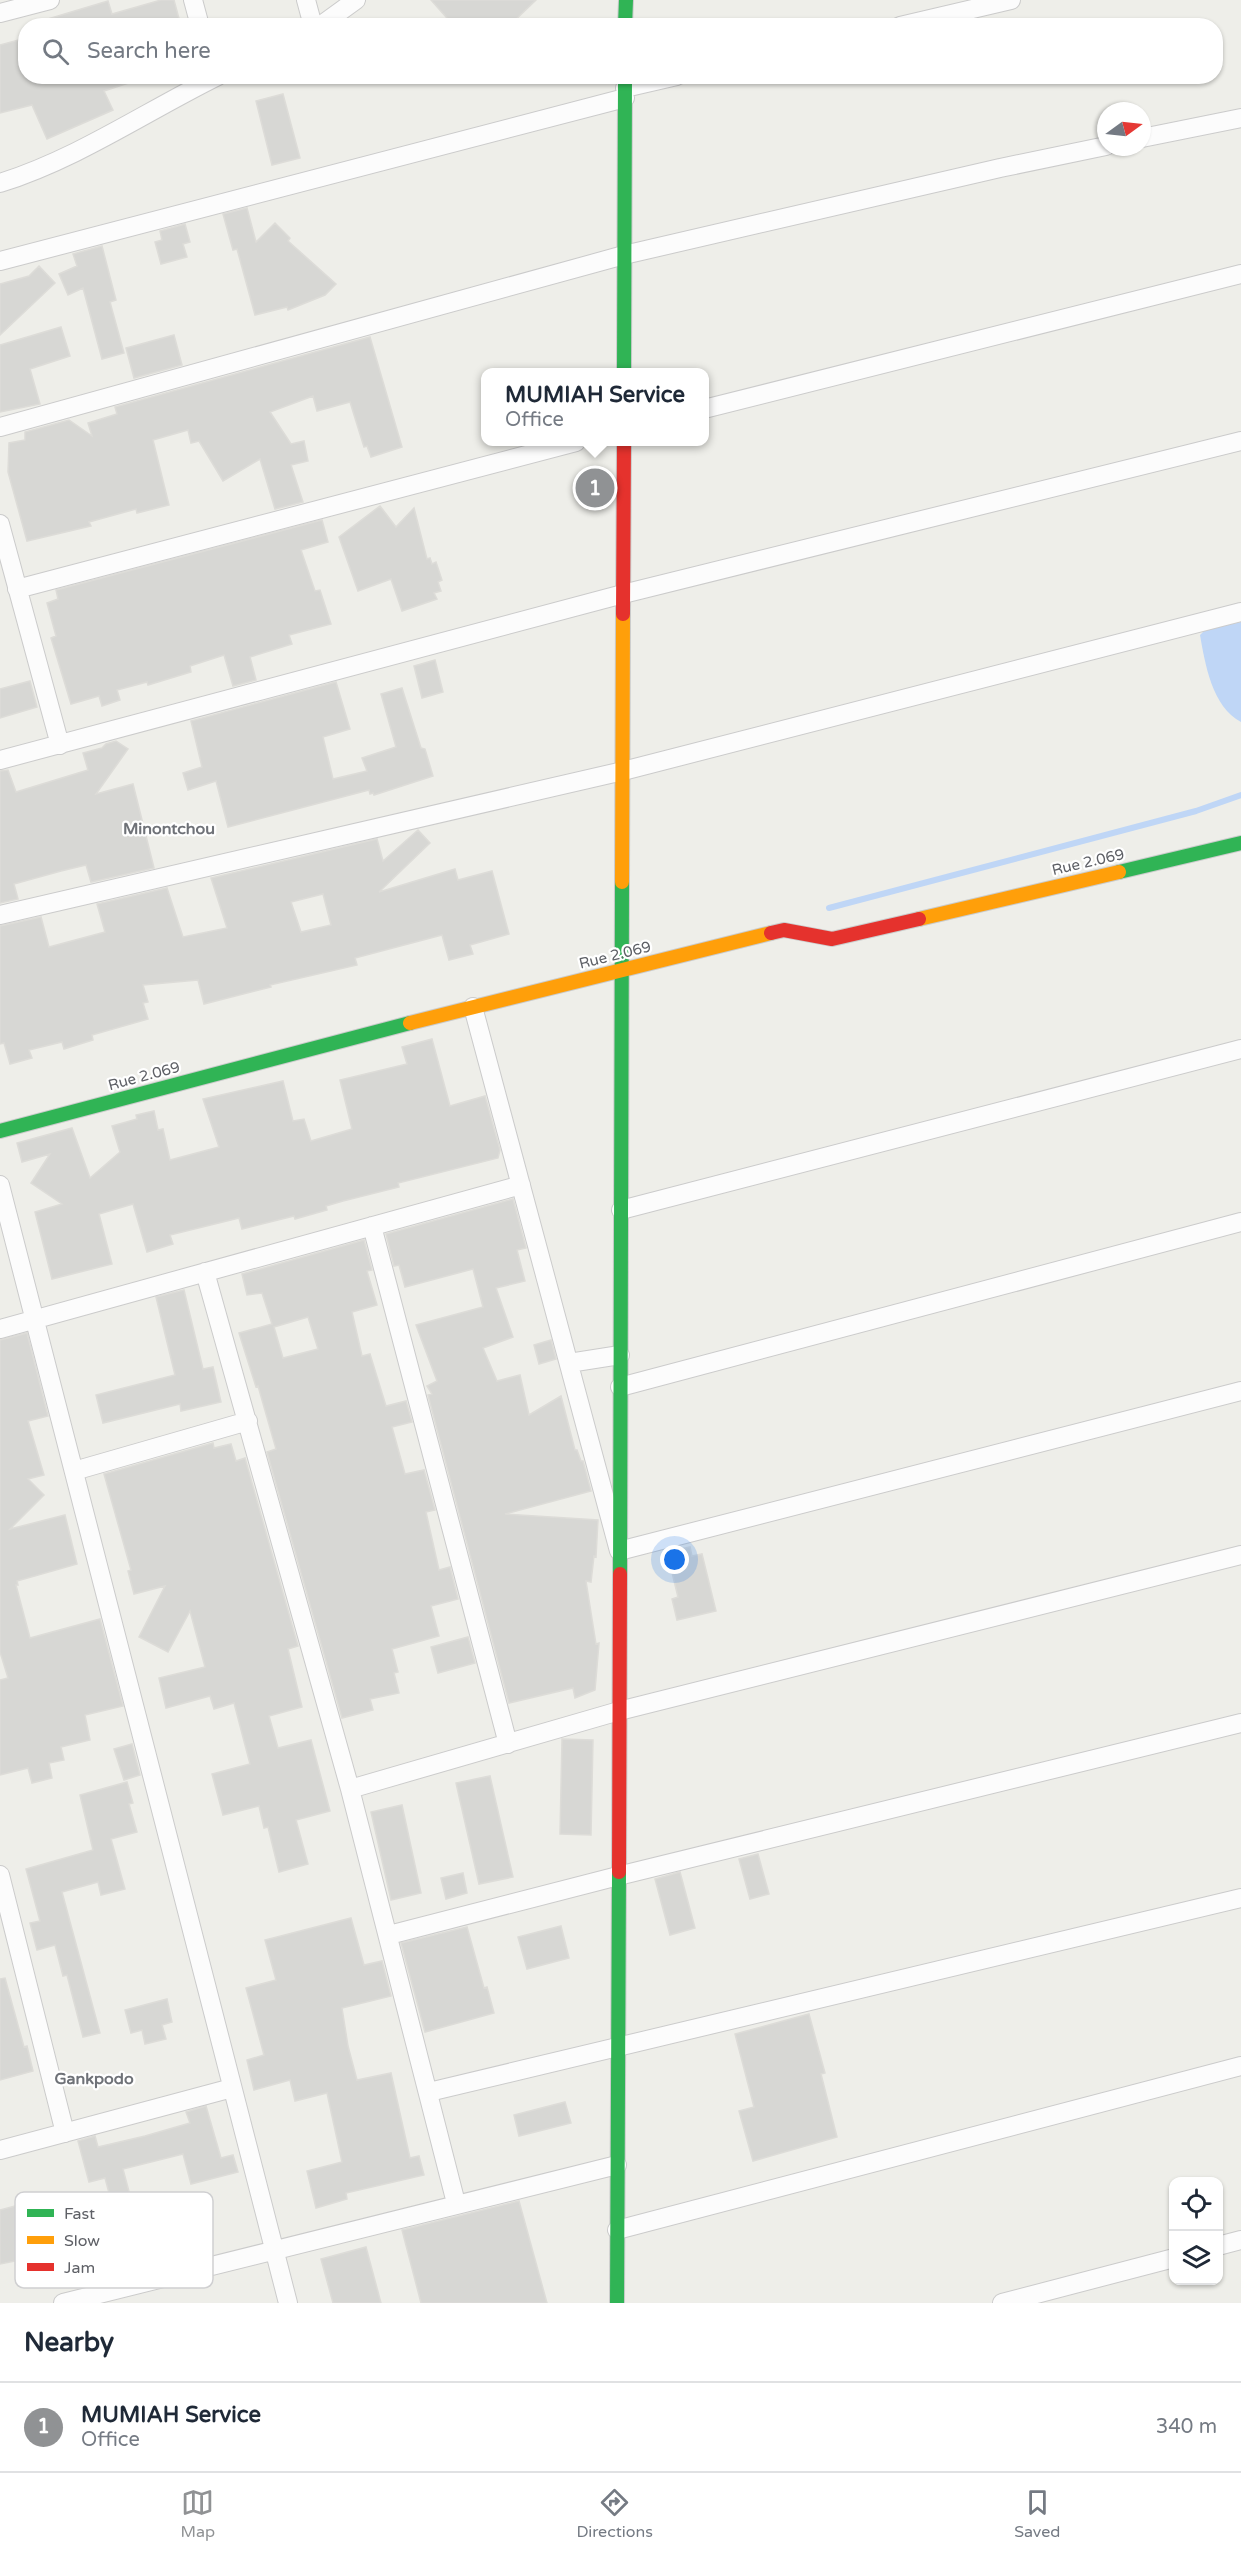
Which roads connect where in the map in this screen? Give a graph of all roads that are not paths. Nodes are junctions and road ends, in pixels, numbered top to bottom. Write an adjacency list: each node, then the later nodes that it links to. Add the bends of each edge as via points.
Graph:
1 (50, 0): 7 (street)
2 (193, 0): 9 (street)
3 (306, 0): 10 (street)
4 (356, 0): 11 (street)
5 (626, 0): 12 (street)
6 (1011, 0): 13 (street)
7 (21, 4): 8 (street)
8 (0, 13)
9 (198, 18)
10 (312, 18)
11 (331, 18)
12 (626, 18)
13 (934, 18)
14 (202, 84): 20 (street, via 48,165)
15 (642, 84): 16 (street)
16 (625, 88): 21 (street); 22 (street)
17 (1241, 118): 18 (street)
18 (1151, 136)
19 (1097, 148): 21 (street)
20 (0, 183)
21 (624, 255): 24 (street); 26 (street)
22 (0, 261)
23 (1241, 274): 25 (street)
24 (624, 368)
25 (709, 408)
26 (0, 427)
27 (1241, 441): 32 (street)
28 (557, 446): 31 (street)
29 (624, 446): 32 (street)
30 (0, 524): 31 (street)
31 (17, 589): 34 (street)
32 (623, 594): 34 (street); 36 (street)
33 (1241, 612): 36 (street)
34 (60, 745): 35 (street)
35 (0, 760)
36 (623, 771): 38 (street); 39 (street)
37 (1241, 843): 39 (street, Rue 2.069, via 832,939 784,930)
38 (0, 915)
39 (622, 970): 40 (street, Rue 2.069); 45 (street)
40 (473, 1008): 42 (street, Rue 2.069); 44 (street)
41 (1241, 1049): 45 (street)
42 (0, 1131)
43 (0, 1185): 49 (street)
44 (521, 1185): 47 (street); 52 (street)
45 (621, 1210): 51 (street)
46 (1241, 1222): 53 (street)
47 (372, 1226): 48 (street); 61 (street)
48 (205, 1272): 49 (street); 55 (street)
49 (35, 1320): 50 (street); 56 (street)
50 (0, 1329)
51 (620, 1355): 52 (street); 53 (street)
52 (569, 1364): 57 (street)
53 (620, 1387): 57 (street)
54 (1241, 1391): 57 (street)
55 (248, 1421): 56 (street); 62 (street)
56 (74, 1471): 69 (street)
57 (620, 1551): 59 (street)
58 (1241, 1555): 59 (street)
59 (619, 1712): 61 (street); 64 (street)
60 (1241, 1722): 64 (street)
61 (508, 1744): 62 (street)
62 (350, 1789): 66 (street)
63 (0, 1875): 71 (street)
64 (618, 1876): 66 (street); 67 (street)
65 (1241, 1898): 67 (street)
66 (389, 1935): 70 (street)
67 (618, 2047): 70 (street); 73 (street)
68 (1241, 2066): 75 (street)
69 (232, 2088): 71 (street); 78 (street)
70 (429, 2092): 74 (street)
71 (65, 2133): 72 (street)
72 (0, 2150)
73 (617, 2165): 74 (street); 75 (street)
74 (456, 2204): 78 (street)
75 (617, 2230): 84 (street)
76 (1241, 2240): 77 (street)
77 (1223, 2245)
78 (274, 2249): 80 (street); 83 (street)
79 (1169, 2259): 85 (street)
80 (213, 2265)
81 (122, 2288): 82 (street)
82 (63, 2303)
83 (288, 2303)
84 (617, 2303)
85 (1002, 2303)

